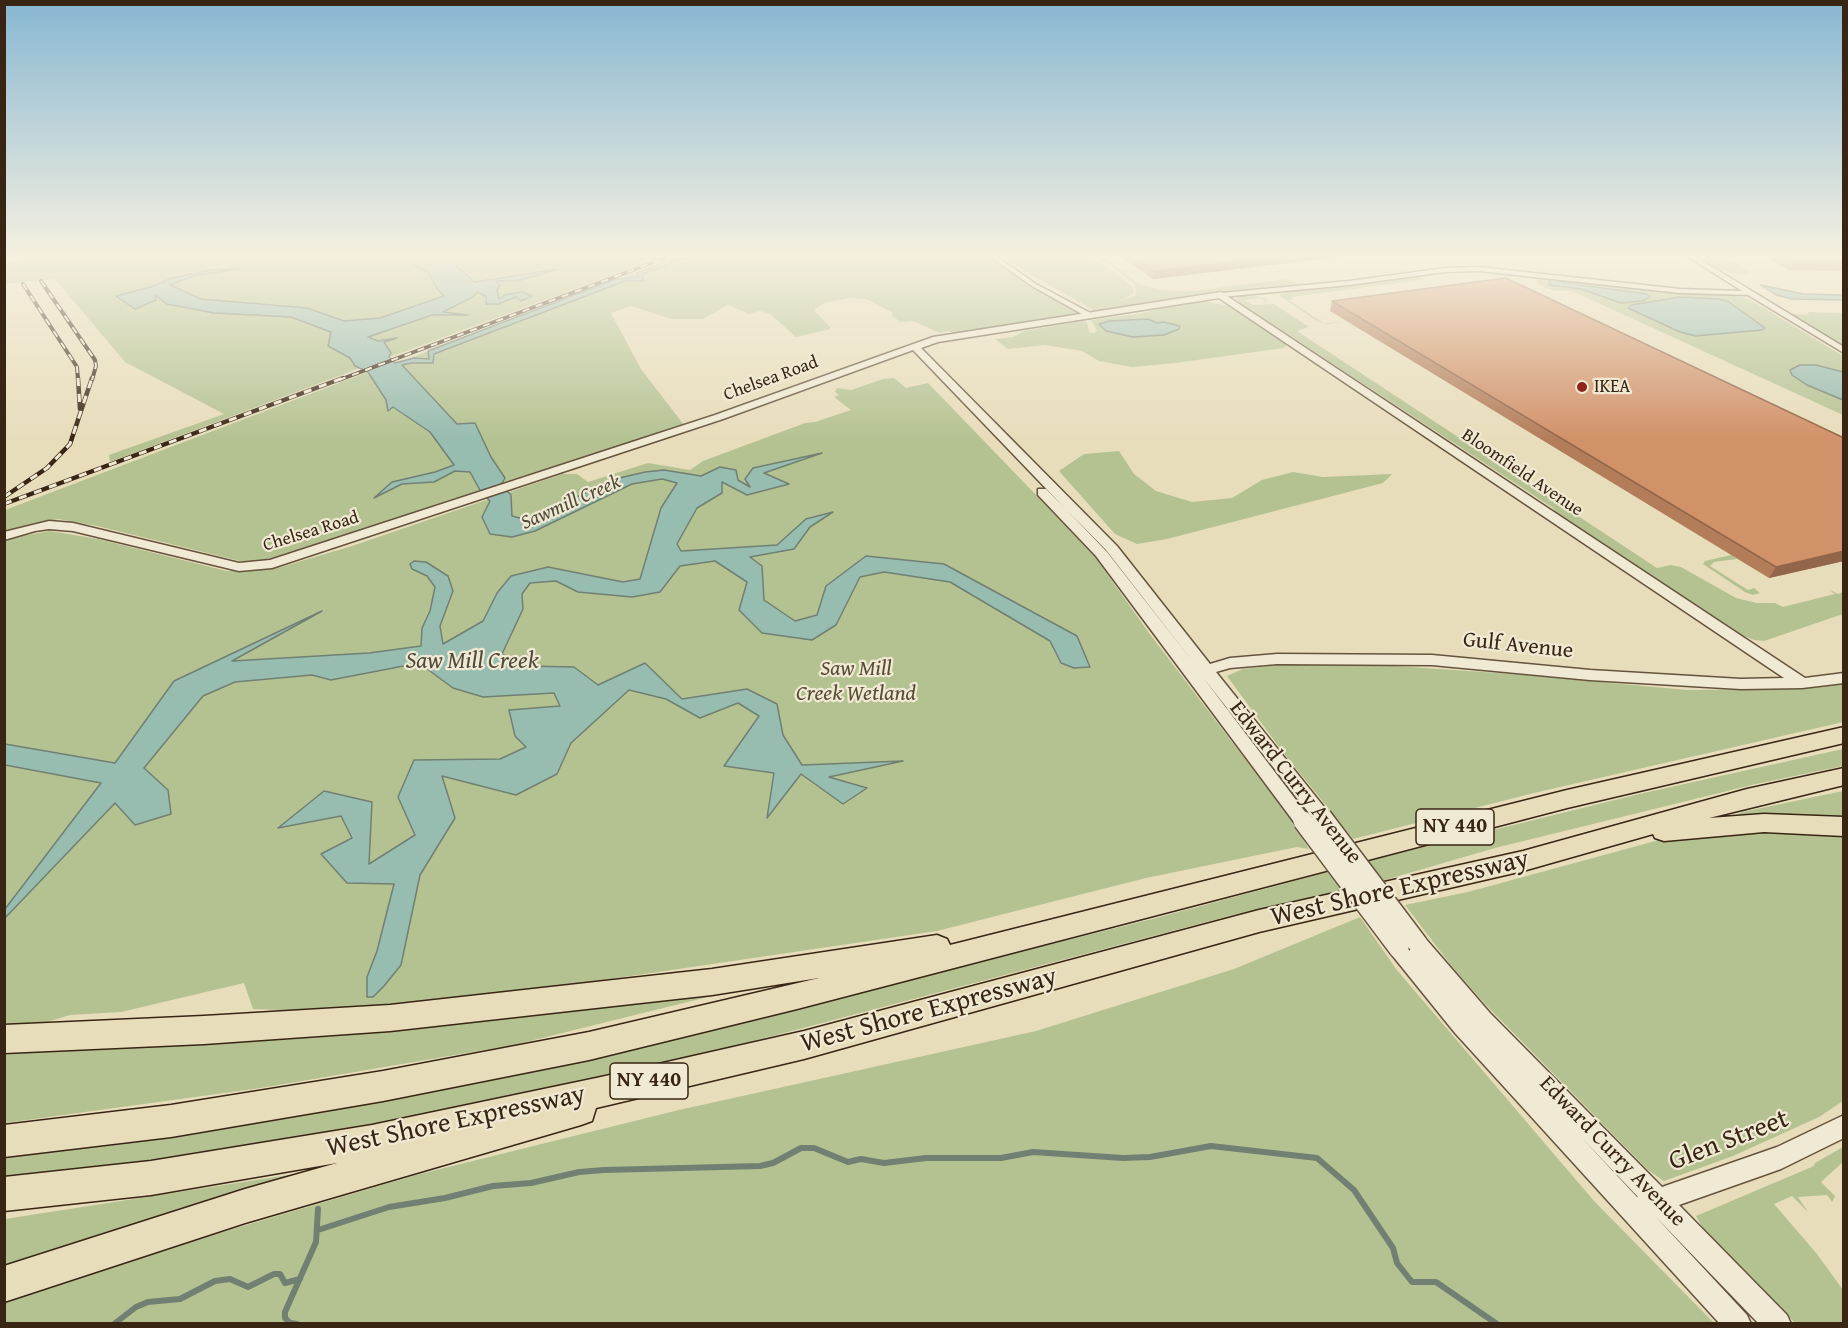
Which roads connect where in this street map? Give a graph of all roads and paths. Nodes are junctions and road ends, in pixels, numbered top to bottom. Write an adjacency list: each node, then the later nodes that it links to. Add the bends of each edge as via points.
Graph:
1 (1092, 316): 4 (street, Chelsea Road, via 955,336)
2 (1252, 316): 11 (street, Bloomfield Avenue)
3 (1786, 316): 5 (street)
4 (910, 347): 6 (street, Edward Curry Avenue); 7 (street, Chelsea Road, via 719,417 297,558 239,567 74,528 40,526)
5 (1844, 351)
6 (965, 405): 8 (street, Edward Curry Avenue, via 1112,549); 9 (street, Edward Curry Avenue, via 1101,554)
7 (4, 536)
8 (1207, 669): 9 (street, Gulf Avenue); 11 (street, Gulf Avenue, via 1277,659 1432,660 1590,675 1741,684); 14 (street, Edward Curry Avenue)
9 (1190, 674): 14 (street, Edward Curry Avenue)
10 (1844, 678): 11 (street, Gulf Avenue)
11 (1802, 683)
12 (1844, 735): 17 (highway, West Shore Expressway / NY 440, via 1568,799)
13 (1844, 776): 16 (highway, West Shore Expressway / NY 440, via 1747,798)
14 (1313, 819): 18 (street, Edward Curry Avenue, bridge)
15 (1844, 827): 16 (highway, via 1764,823 1647,833)
16 (1523, 861): 20 (highway, West Shore Expressway / NY 440, via 1259,921)
17 (1067, 925): 19 (highway, via 712,982 390,1018); 22 (highway, West Shore Expressway / NY 440, via 589,1046 171,1121)
18 (1408, 947): 24 (street, Edward Curry Avenue); 25 (street, Edward Curry Avenue, via 1463,1026)
19 (4, 1039)
20 (804, 1045): 23 (highway, West Shore Expressway / NY 440, via 372,1141 151,1178); 26 (highway, via 244,1206)
21 (1844, 1126): 24 (street, Glen Street, via 1781,1157)
22 (4, 1141)
23 (4, 1194)
24 (1659, 1200): 25 (street, Glen Street); 28 (street, Edward Curry Avenue)
25 (1635, 1211): 27 (street, Edward Curry Avenue)
26 (4, 1284)
27 (1738, 1323)
28 (1778, 1323)

